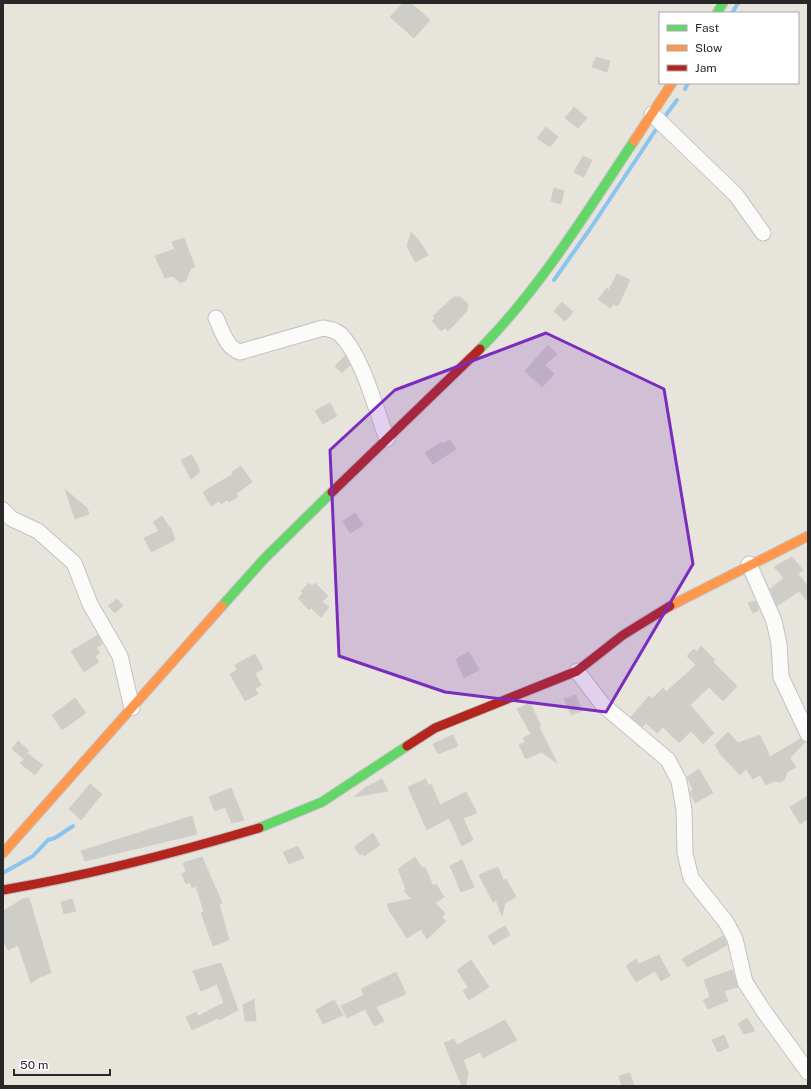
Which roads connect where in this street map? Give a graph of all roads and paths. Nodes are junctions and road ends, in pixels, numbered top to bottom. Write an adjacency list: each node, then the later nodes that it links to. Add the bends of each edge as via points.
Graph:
1 (723, 3): 2 (street)
2 (718, 12)
3 (671, 84): 4 (street)
4 (652, 114): 5 (street, via 736,195); 7 (street, via 546,273 508,321)
5 (763, 233)
6 (216, 318): 7 (street, via 228,345 240,352 323,328 332,329 340,334 348,343 361,368)
7 (387, 439): 12 (street, via 264,559)
8 (3, 510): 12 (street, via 12,519 38,531 74,563 90,604 120,656)
9 (808, 536): 10 (street)
10 (749, 564): 11 (street, via 629,631); 13 (street, via 774,621 779,644 781,677)
11 (577, 671): 15 (street, via 435,728 322,802 269,825 184,850 50,882); 16 (street, via 603,706 668,760 678,782 684,810 685,853 691,878 726,922 735,939 745,982)
12 (132, 708): 14 (street)
13 (808, 734)
14 (3, 853)
15 (3, 890)
16 (808, 1072)

